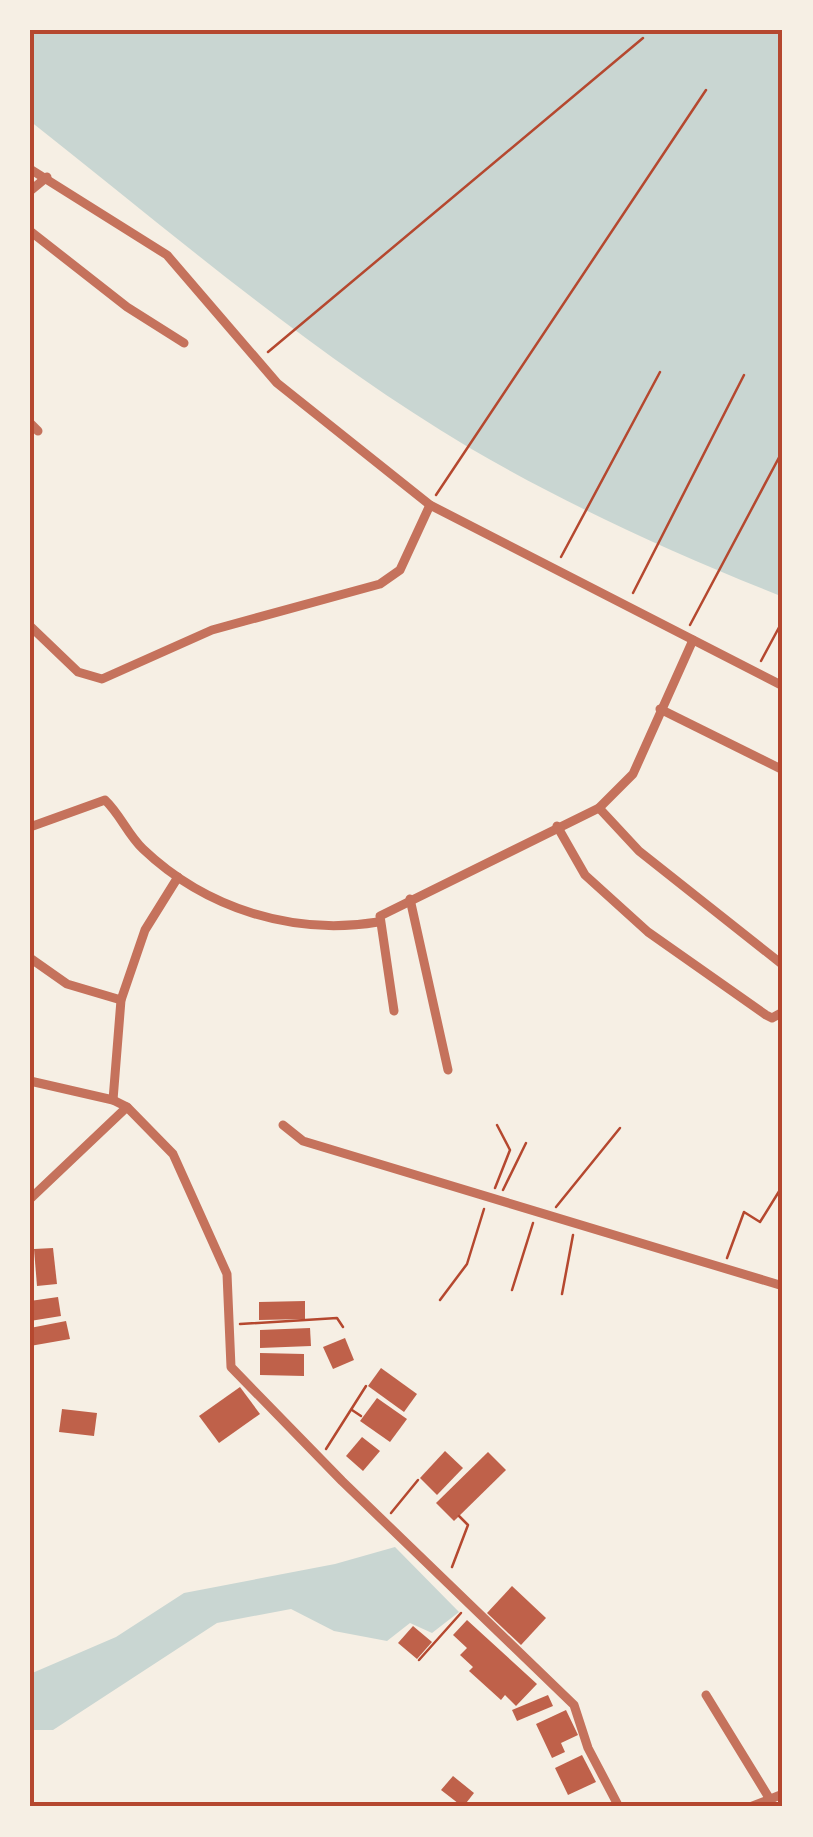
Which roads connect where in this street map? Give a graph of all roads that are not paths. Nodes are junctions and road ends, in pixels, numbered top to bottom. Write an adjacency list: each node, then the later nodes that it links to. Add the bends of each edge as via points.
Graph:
1 (31, 168): 2 (street)
2 (47, 177): 3 (street); 8 (street, via 166,255 255,362)
3 (30, 192)
4 (30, 231): 5 (street)
5 (184, 343)
6 (30, 422): 7 (street)
7 (38, 431)
8 (430, 505): 9 (street, via 400,570 380,584 212,630 102,679 78,672); 10 (street)
9 (30, 626)
10 (689, 638): 11 (street); 12 (street)
11 (783, 686)
12 (660, 709): 13 (street); 14 (street, via 633,774)
13 (783, 770)
14 (599, 808): 15 (street); 21 (street, via 639,851)
15 (556, 826): 18 (street); 24 (street, via 585,874 648,932 766,1016)
16 (30, 828): 17 (street, via 105,800 141,847)
17 (178, 877): 19 (street, via 290,925); 22 (street, via 146,930)
18 (410, 898): 19 (street); 25 (street)
19 (378, 922): 23 (street)
20 (30, 958): 22 (street, via 67,984)
21 (783, 966)
22 (121, 1000): 27 (street)
23 (394, 1011)
24 (783, 1012)
25 (448, 1070)
26 (30, 1081): 27 (street)
27 (113, 1100): 28 (street)
28 (127, 1107): 30 (street); 35 (street, via 173,1154 227,1274 231,1367 574,1705)
29 (283, 1125): 31 (street, via 304,1141)
30 (30, 1199)
31 (783, 1286)
32 (706, 1695): 34 (street)
33 (783, 1794): 34 (street)
34 (771, 1800): 36 (street)
35 (619, 1807)
36 (750, 1807)

